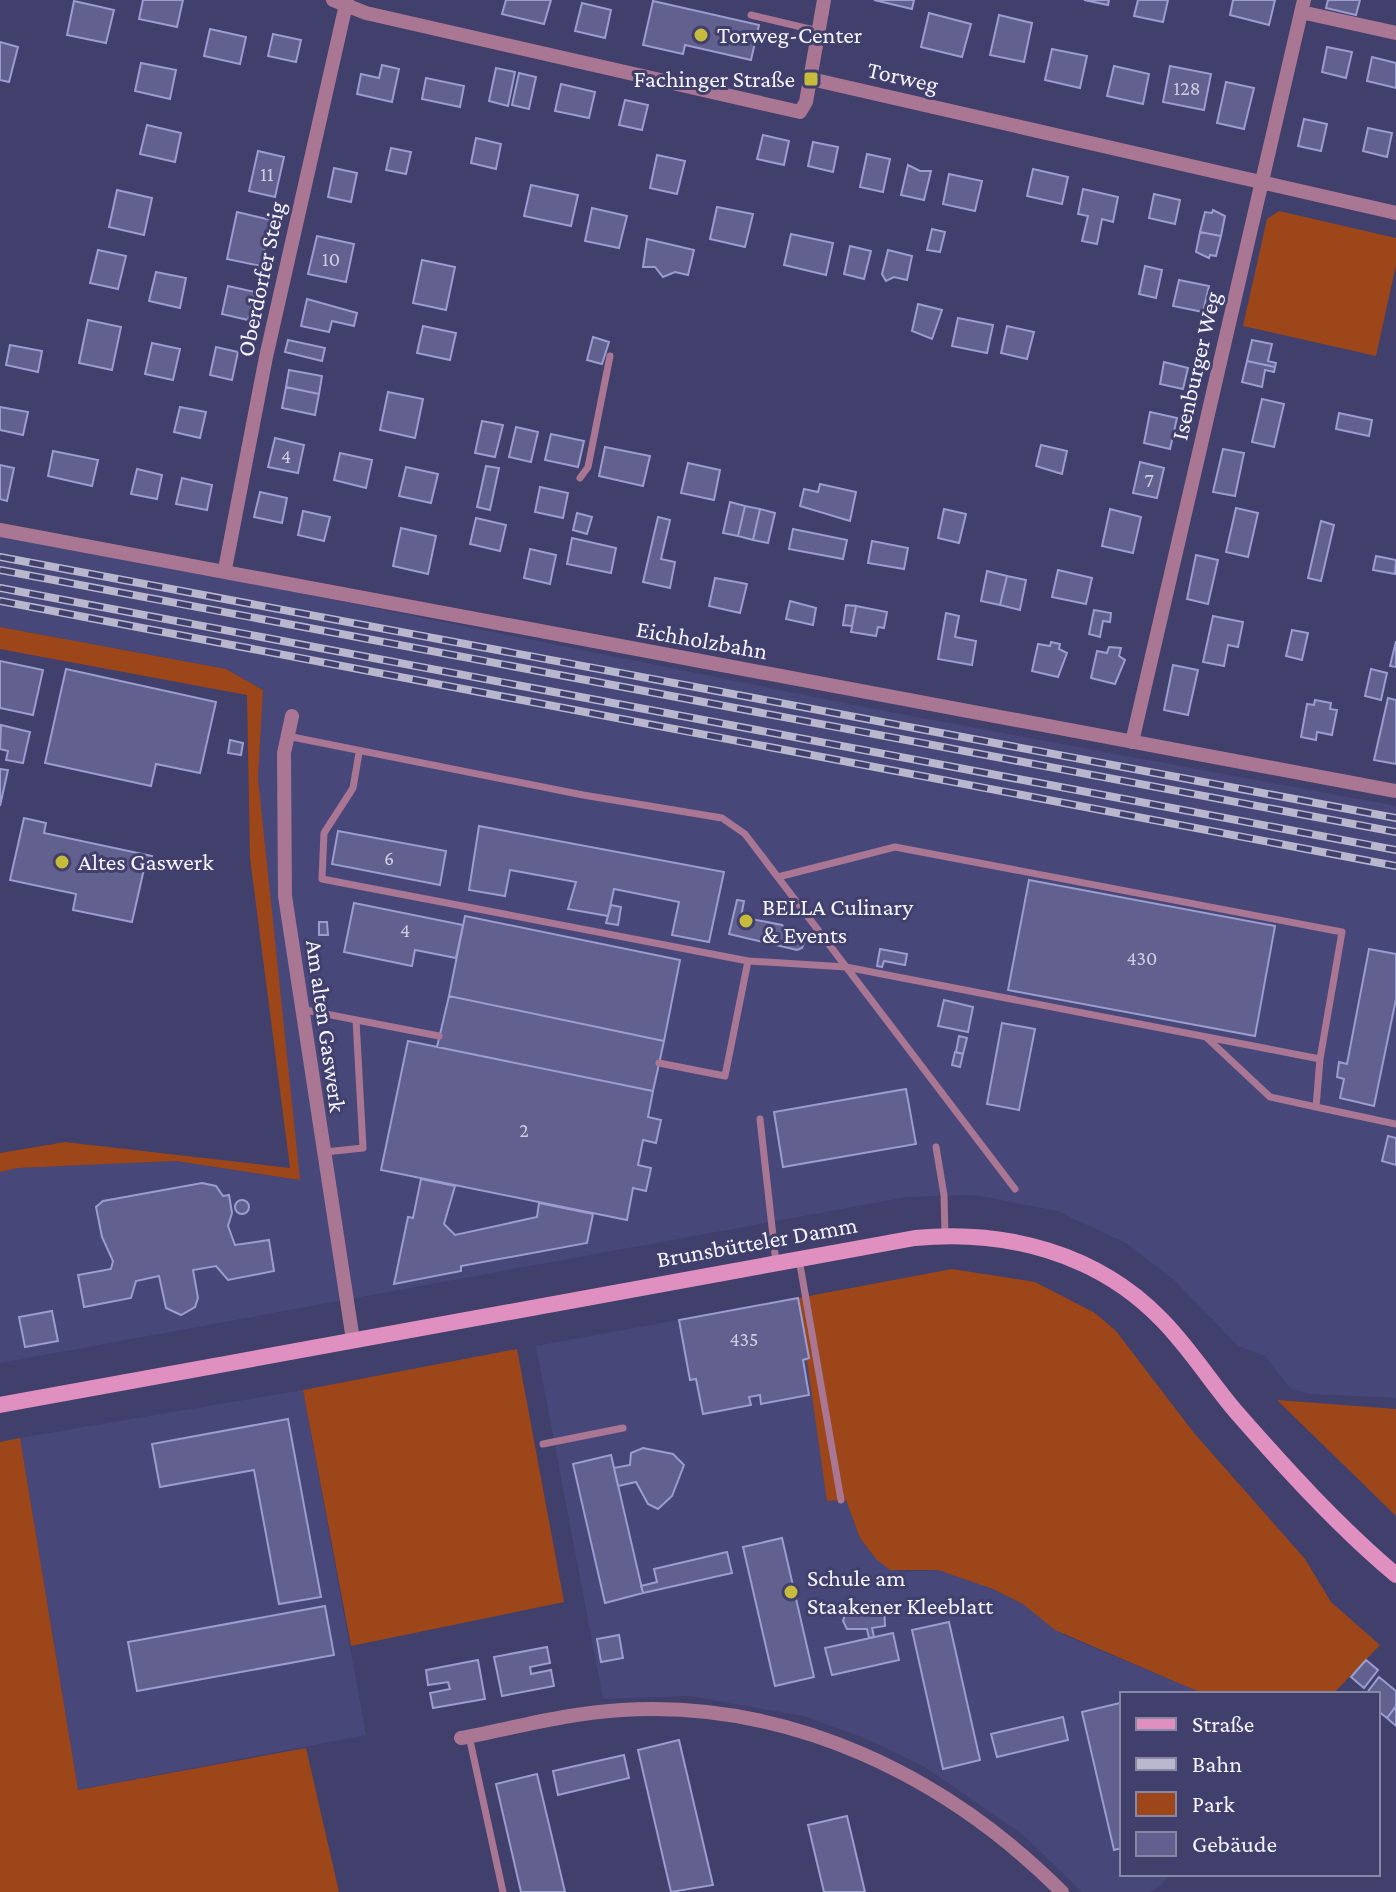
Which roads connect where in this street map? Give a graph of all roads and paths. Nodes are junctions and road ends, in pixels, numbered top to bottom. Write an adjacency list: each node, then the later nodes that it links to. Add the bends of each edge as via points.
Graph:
1 (824, 0): 5 (street)
2 (342, 2): 7 (street, via 366,13 800,112); 13 (street, Oberdorfer Steig)
3 (1302, 6): 6 (street); 8 (street, Isenburger Weg)
4 (751, 15): 5 (lane)
5 (818, 31): 7 (street)
6 (1396, 33)
7 (811, 79): 8 (street, Torweg)
8 (1261, 183): 9 (street, Torweg); 16 (street, Isenburger Weg)
9 (1396, 213)
10 (610, 356): 11 (lane, via 588,467)
11 (580, 478)
12 (0, 530): 13 (street, Eichholzbahn)
13 (225, 569): 16 (street, Eichholzbahn)
14 (292, 716): 15 (street, Am alten Gaswerk)
15 (287, 736): 17 (lane); 22 (street, Am alten Gaswerk, via 285,896)
16 (1132, 742): 18 (street, Eichholzbahn)
17 (359, 753): 19 (lane, via 722,818 745,834); 20 (lane, via 353,788 324,833 322,879)
18 (1396, 791)
19 (778, 877): 21 (lane); 26 (lane, via 895,847 1342,932)
20 (748, 961): 21 (lane); 27 (lane, via 725,1076)
21 (846, 967): 25 (lane); 33 (lane)
22 (300, 1009): 23 (lane); 32 (street, Am alten Gaswerk)
23 (356, 1020): 24 (lane); 32 (lane, via 363,1148)
24 (439, 1036)
25 (1205, 1037): 26 (lane); 28 (lane, via 1270,1097)
26 (1320, 1059): 28 (lane)
27 (659, 1063)
28 (1316, 1107): 30 (lane)
29 (760, 1119): 36 (lane)
30 (1396, 1124)
31 (936, 1147): 34 (lane)
32 (323, 1153): 37 (street, Am alten Gaswerk)
33 (1015, 1189)
34 (945, 1235): 35 (main road, Brunsbütteler Damm); 42 (main road, Brunsbütteler Damm, via 1032,1245 1100,1272 1133,1293 1341,1525)
35 (799, 1259): 36 (main road, Brunsbütteler Damm); 41 (lane)
36 (776, 1263): 37 (main road, Brunsbütteler Damm)
37 (353, 1340): 38 (main road, Brunsbütteler Damm)
38 (0, 1405)
39 (623, 1428): 40 (lane)
40 (543, 1444)
41 (841, 1500)
42 (1396, 1575)
43 (465, 1737): 44 (lane); 45 (street, via 622,1710 680,1709 789,1726 864,1753 937,1792 1016,1849)
44 (503, 1892)
45 (1062, 1892)

